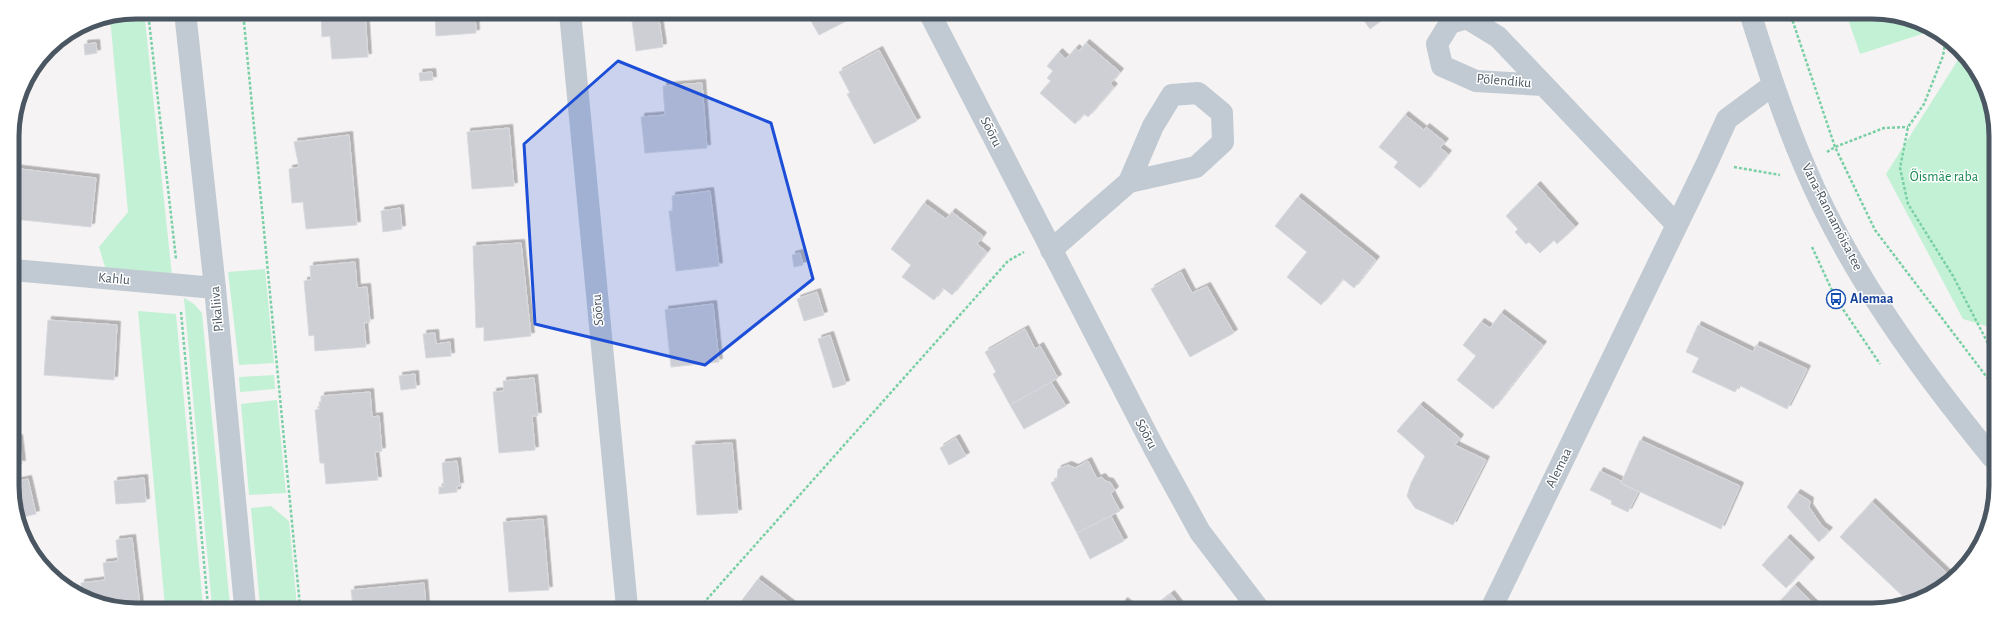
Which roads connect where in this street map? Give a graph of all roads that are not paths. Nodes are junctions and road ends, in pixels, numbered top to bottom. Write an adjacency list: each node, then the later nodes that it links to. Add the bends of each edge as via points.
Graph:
1 (186, 19): 11 (street, Pikaliiva)
2 (571, 19): 14 (street, Sõõru)
3 (933, 19): 9 (street, Sõõru)
4 (1752, 19): 6 (street, Vana-Rannamõisa tee)
5 (1543, 85): 8 (street, Põlendiku)
6 (1773, 85): 8 (street, Alemaa, via 1727,119); 12 (street, Vana-Rannamõisa tee, via 1804,166 1838,235 1867,285 1909,350)
7 (1129, 182): 7 (street, via 1153,126 1172,95 1198,93 1222,113 1223,142 1196,167); 9 (street)
8 (1676, 224): 16 (street, Alemaa)
9 (1051, 250): 15 (street, Sõõru, via 1200,532)
10 (19, 271): 11 (street, Kahlu)
11 (215, 288): 13 (street, Pikaliiva)
12 (1989, 453)
13 (244, 603)
14 (627, 603)
15 (1254, 603)
16 (1494, 603)

